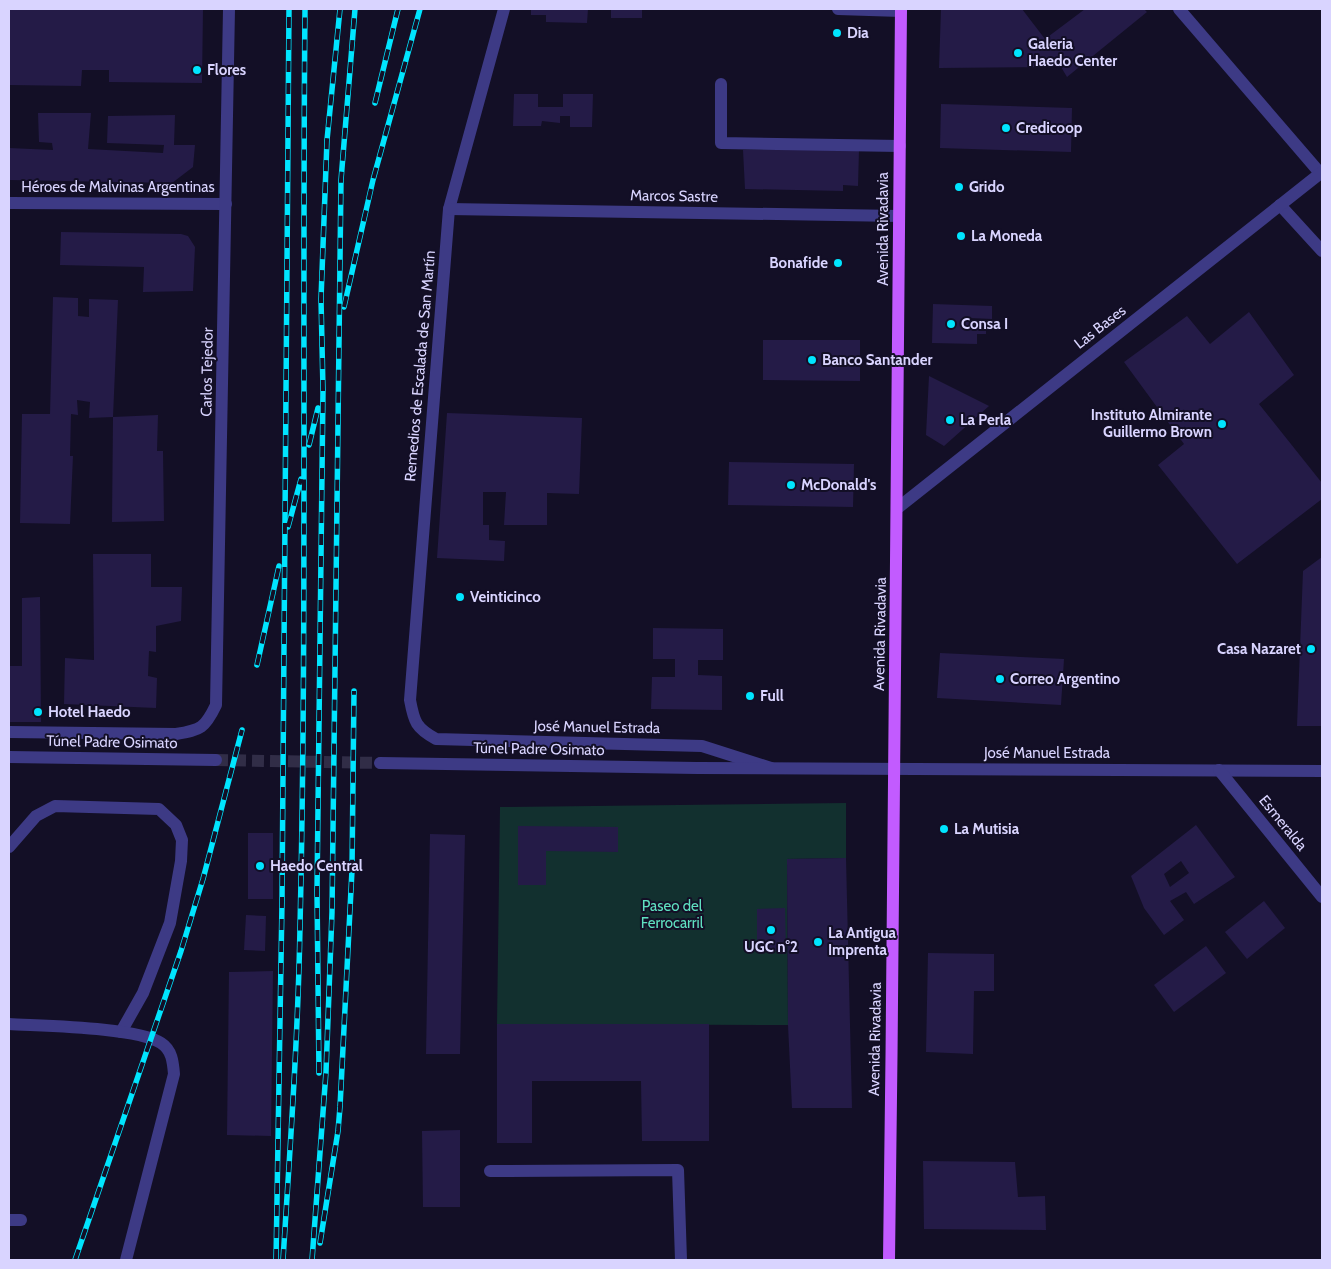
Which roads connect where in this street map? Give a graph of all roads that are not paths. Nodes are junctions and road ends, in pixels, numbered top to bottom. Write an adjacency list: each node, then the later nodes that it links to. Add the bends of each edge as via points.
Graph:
1 (229, 9): 10 (street, Carlos Tejedor)
2 (504, 9): 12 (street, Remedios de Escalada de San Martín)
3 (838, 9): 5 (street)
4 (1179, 9): 8 (street)
5 (901, 10): 7 (main road, Avenida Rivadavia)
6 (720, 84): 7 (street, via 721,144)
7 (900, 146): 13 (main road, Avenida Rivadavia)
8 (1321, 172): 11 (street, Las Bases)
9 (9, 203): 10 (street, Héroes de Malvinas Argentinas)
10 (226, 204): 17 (street, Carlos Tejedor, via 216,705 209,720 199,730 176,734)
11 (1280, 205): 14 (street); 15 (street, Las Bases)
12 (449, 209): 13 (street, Marcos Sastre); 16 (street, Remedios de Escalada de San Martín, via 410,700 413,716)
13 (899, 216): 15 (main road, Avenida Rivadavia)
14 (1322, 251)
15 (899, 507): 23 (main road, Avenida Rivadavia)
16 (421, 730): 22 (street, José Manuel Estrada, via 436,739 702,746)
17 (9, 732)
18 (9, 756): 19 (street, Túnel Padre Osimato)
19 (216, 760)
20 (380, 763): 21 (street, Túnel Padre Osimato)
21 (697, 768): 22 (street, José Manuel Estrada)
22 (771, 768): 23 (street, José Manuel Estrada)
23 (894, 768): 24 (street, José Manuel Estrada); 33 (main road, Avenida Rivadavia)
24 (1219, 770): 25 (street, José Manuel Estrada); 27 (street, Esmeralda)
25 (1322, 771)
26 (9, 847): 29 (street, via 36,816 55,806 159,809 176,826 182,840 181,861 170,923 143,993)
27 (1322, 897)
28 (9, 1024): 29 (street)
29 (121, 1032): 31 (street, via 162,1043 172,1056 174,1074)
30 (490, 1171): 32 (street, via 678,1170)
31 (126, 1260)
32 (681, 1260)
33 (888, 1260)

